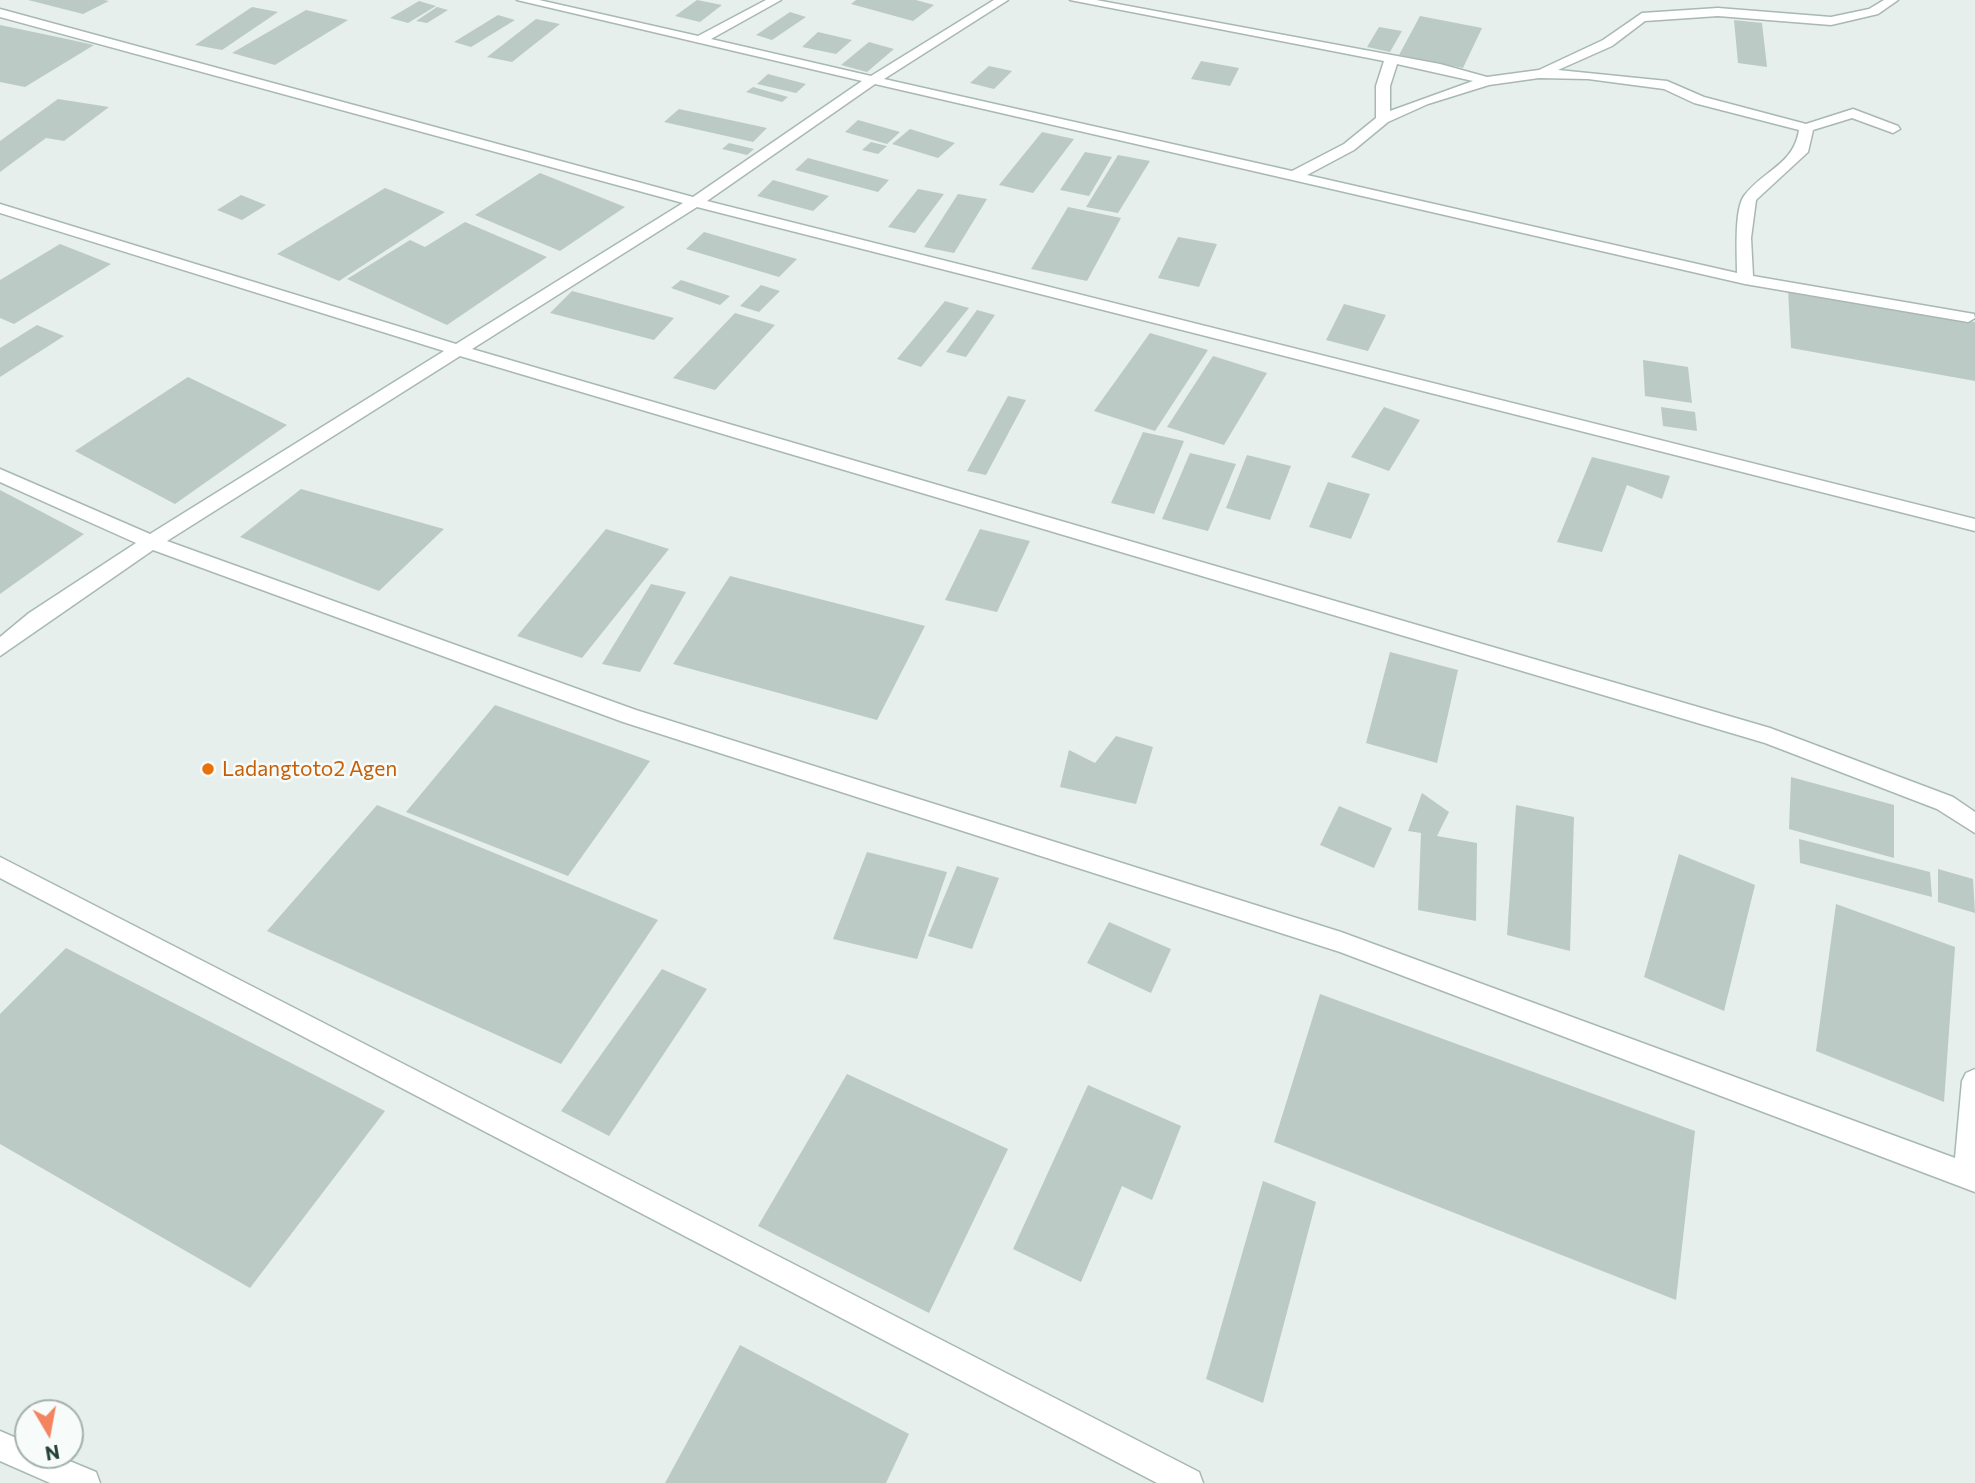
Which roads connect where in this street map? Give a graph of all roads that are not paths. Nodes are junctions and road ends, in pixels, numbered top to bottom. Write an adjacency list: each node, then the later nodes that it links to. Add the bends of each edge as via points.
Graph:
1 (523, 0): 7 (street)
2 (775, 0): 7 (street)
3 (1002, 0): 10 (street)
4 (1076, 0): 8 (street)
5 (1892, 0): 9 (street, via 1861,15 1831,20 1717,12 1642,17 1604,48)
6 (0, 13): 16 (street)
7 (700, 40): 10 (street)
8 (1391, 61): 11 (street); 12 (street, via 1383,86)
9 (1539, 74): 11 (street); 13 (street, via 1667,85 1699,100)
10 (873, 80): 15 (street); 16 (street)
11 (1487, 81): 12 (street)
12 (1383, 118): 15 (street, via 1349,146)
13 (1806, 128): 14 (street, via 1853,113); 18 (street, via 1803,149 1749,200)
14 (1893, 129)
15 (1296, 175): 18 (street)
16 (695, 202): 20 (street); 22 (street)
17 (0, 208): 20 (street)
18 (1745, 279): 19 (street)
19 (1968, 317)
20 (458, 349): 23 (street); 25 (street, via 1770,736 1945,803)
21 (0, 475): 23 (street)
22 (1975, 525)
23 (151, 542): 24 (street, via 36,618); 28 (street, via 630,716 1340,943)
24 (0, 648)
25 (1975, 824)
26 (0, 867): 31 (street)
27 (1975, 1081): 28 (street)
28 (1971, 1177)
29 (0, 1446): 30 (street)
30 (85, 1483)
31 (1188, 1483)

